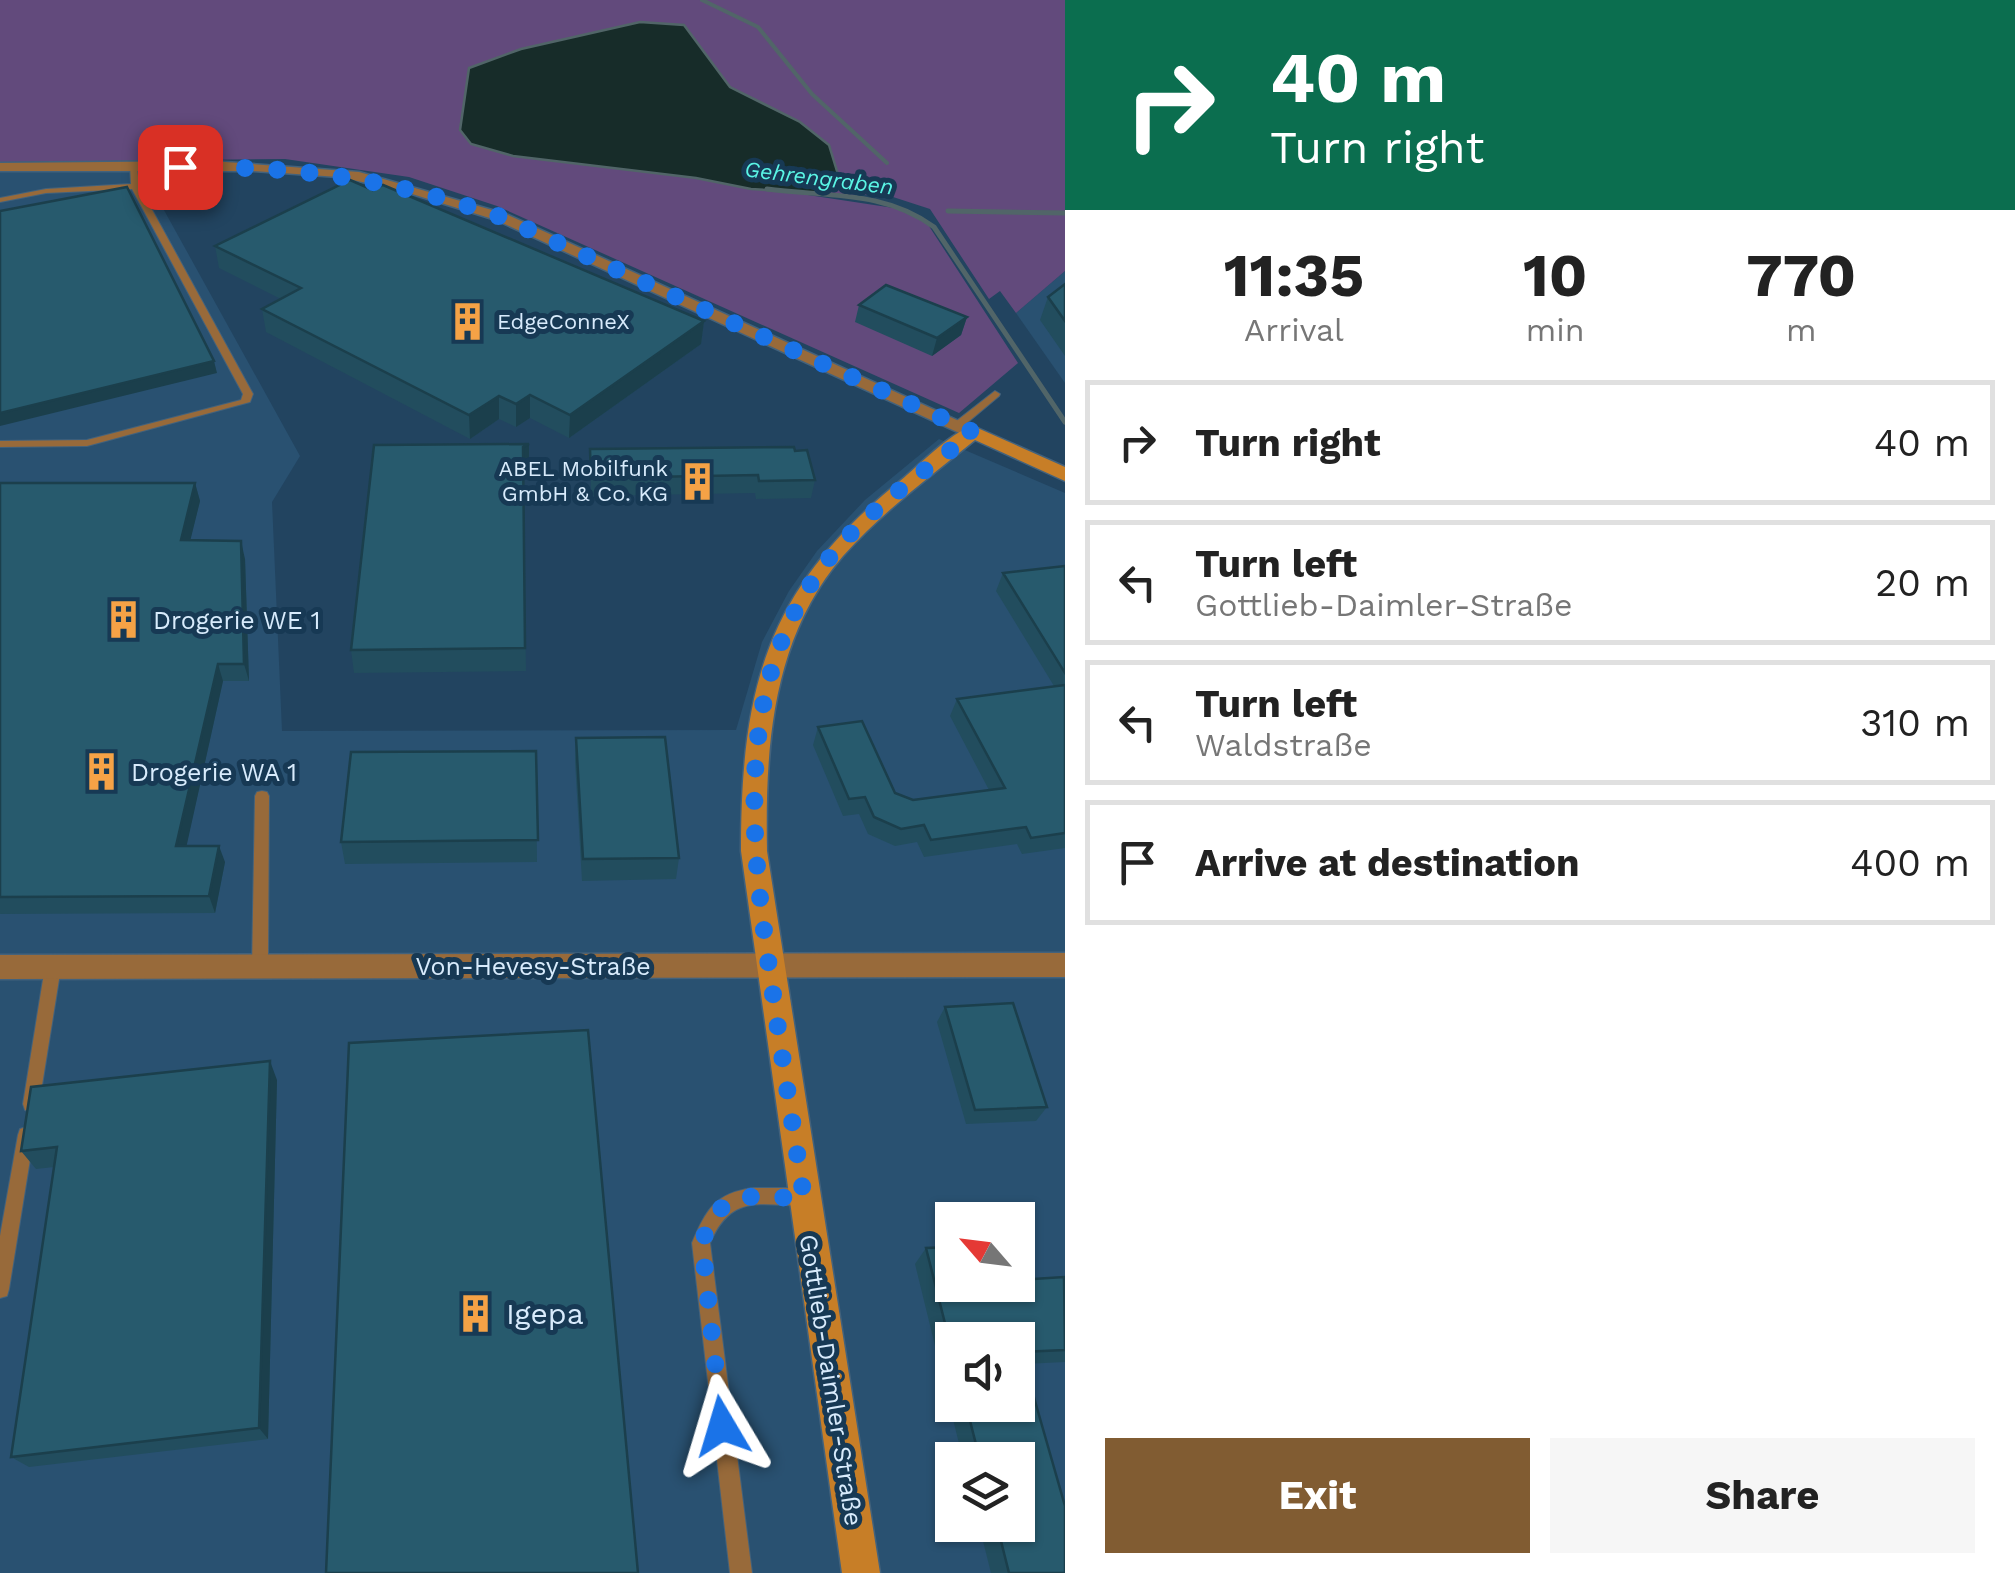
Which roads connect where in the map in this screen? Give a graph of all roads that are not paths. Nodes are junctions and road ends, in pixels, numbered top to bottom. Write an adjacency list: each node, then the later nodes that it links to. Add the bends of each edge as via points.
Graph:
1 (0, 168): 2 (street)
2 (134, 176): 3 (lane); 4 (lane); 6 (street, via 235,166 341,174 448,200 501,217); 7 (lane, via 248,394 245,402 87,443)
3 (0, 200)
4 (90, 200)
5 (996, 394): 6 (lane)
6 (966, 428): 8 (street); 10 (street, Gottlieb-Daimler-Straße, via 832,556 805,592 776,656 752,775)
7 (0, 444)
8 (1065, 475)
9 (262, 796): 14 (lane)
10 (768, 963): 11 (street, Von-Hevesy-Straße); 14 (street, Von-Hevesy-Straße); 15 (street, Gottlieb-Daimler-Straße)
11 (1065, 965)
12 (0, 966): 13 (street, Von-Hevesy-Straße)
13 (53, 966): 14 (street, Von-Hevesy-Straße); 16 (lane)
14 (260, 967)
15 (804, 1198): 17 (lane, via 735,1198 711,1214 702,1243); 18 (street, Gottlieb-Daimler-Straße)
16 (0, 1288)
17 (741, 1573)
18 (861, 1573)

